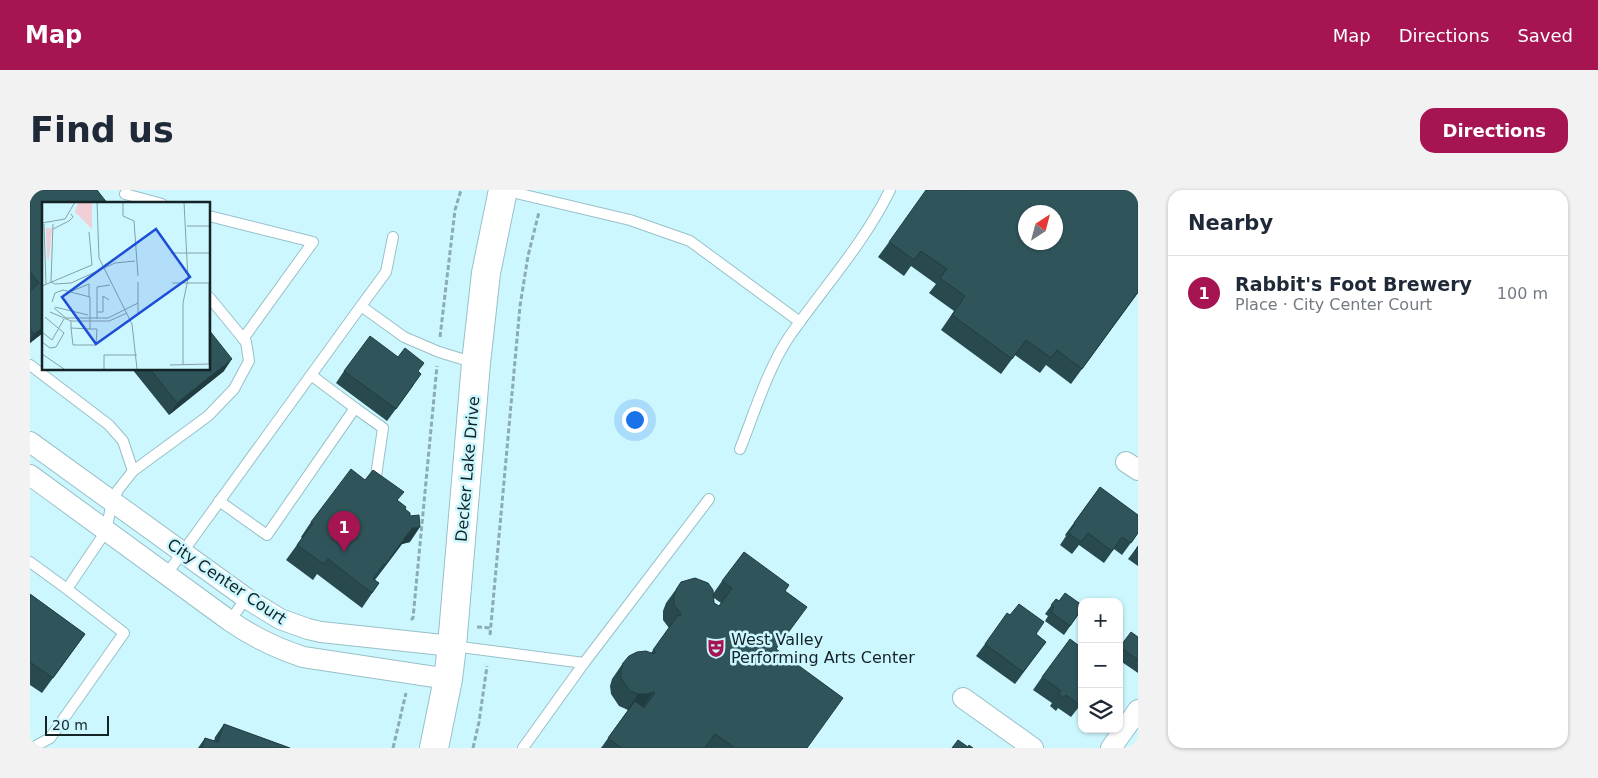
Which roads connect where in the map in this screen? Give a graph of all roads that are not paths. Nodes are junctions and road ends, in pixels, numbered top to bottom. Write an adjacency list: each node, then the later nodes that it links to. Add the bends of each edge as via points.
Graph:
1 (502, 190): 9 (lane, via 630,220 690,242); 11 (street, Decker Lake Drive, via 486,273)
2 (890, 190): 9 (lane, via 838,274)
3 (123, 192): 4 (lane)
4 (156, 202)
5 (210, 216): 10 (lane, via 313,242)
6 (393, 237): 8 (lane, via 386,272)
7 (210, 298): 10 (lane)
8 (361, 306): 11 (lane, via 404,337); 13 (lane)
9 (800, 322): 16 (lane, via 770,372)
10 (243, 339): 17 (lane, via 249,362 234,389 208,416)
11 (476, 363): 30 (street, Decker Lake Drive)
12 (30, 365): 17 (lane, via 109,425 123,441)
13 (311, 375): 14 (lane); 21 (lane)
14 (355, 408): 19 (lane, via 383,428); 21 (lane, via 266,534)
15 (30, 442): 22 (street, City Center Court)
16 (740, 449)
17 (134, 471): 22 (lane)
18 (30, 475): 23 (street, City Center Court)
19 (376, 476)
20 (709, 499): 31 (lane)
21 (219, 501): 24 (lane)
22 (112, 502): 23 (lane); 24 (street, City Center Court)
23 (106, 531): 26 (street, City Center Court); 27 (lane)
24 (182, 552): 26 (lane); 28 (street, City Center Court)
25 (30, 562): 27 (lane)
26 (166, 574): 29 (street, City Center Court)
27 (66, 589): 35 (lane, via 124,633 50,738)
28 (246, 598): 29 (lane); 30 (street, City Center Court, via 280,619 308,629)
29 (230, 621): 32 (street, City Center Court, via 261,640 303,657)
30 (452, 646): 31 (lane); 32 (street, Decker Lake Drive)
31 (584, 663): 37 (lane)
32 (448, 679): 36 (street, Decker Lake Drive)
33 (963, 698): 38 (street)
34 (1138, 710): 39 (street)
35 (32, 748)
36 (434, 748)
37 (523, 748)
38 (1032, 748)
39 (1111, 748)

